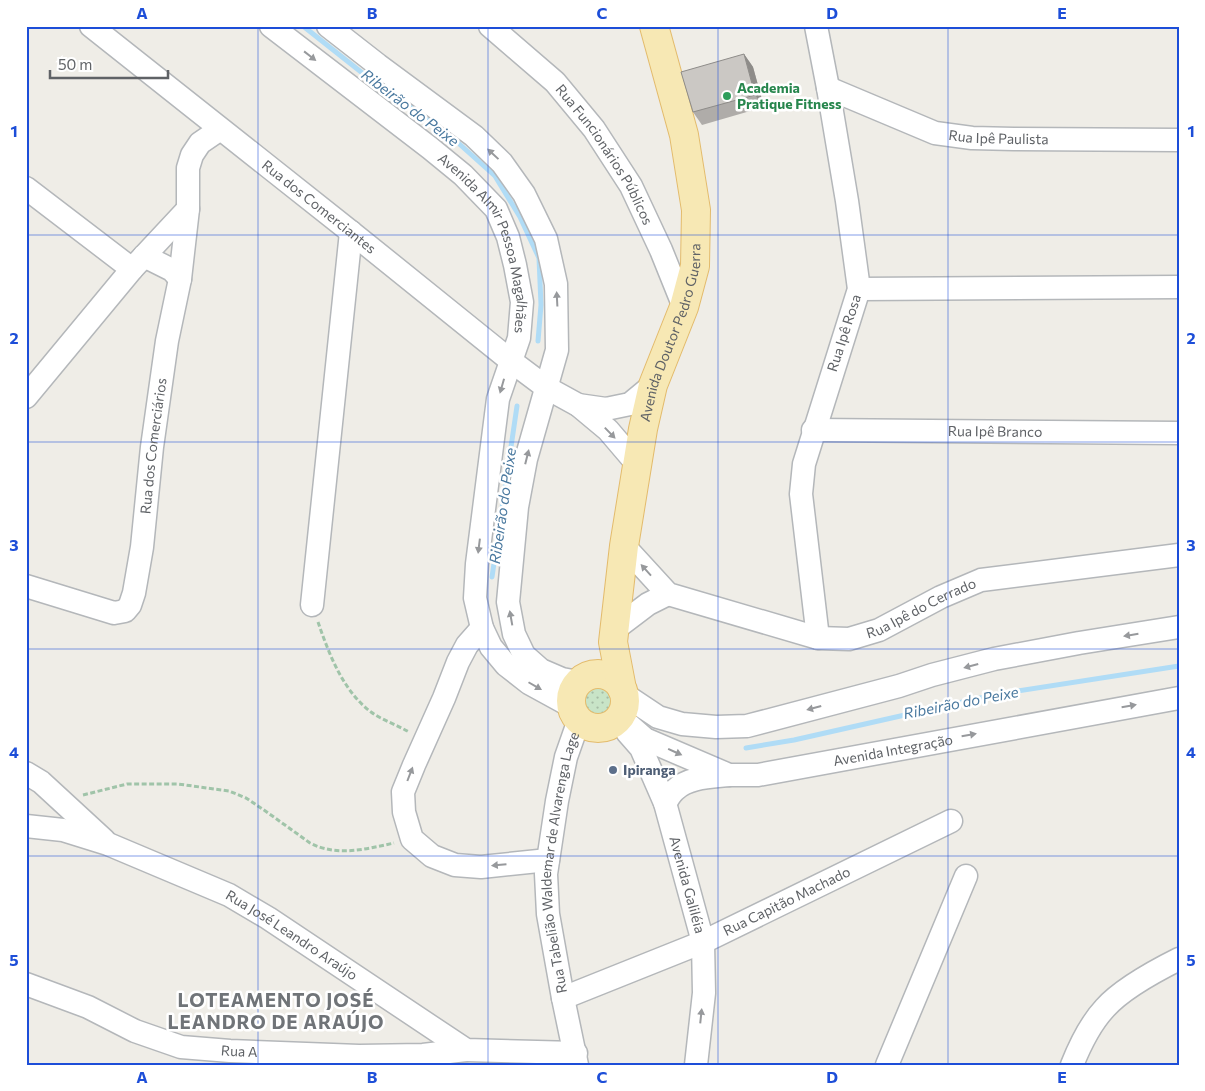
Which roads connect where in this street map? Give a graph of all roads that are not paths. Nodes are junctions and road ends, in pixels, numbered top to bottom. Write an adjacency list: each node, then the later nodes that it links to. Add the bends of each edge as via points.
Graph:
1 (91, 26): 8 (street, Rua dos Comerciantes)
2 (271, 26): 18 (street, Avenida Almir Pessoa Magalhães, one-way to 18, via 430,148 463,175 496,209 508,237 522,302 519,338)
3 (328, 26): 20 (street, one-way to 3, via 557,350 556,284 546,239 524,194 502,163 474,136)
4 (490, 26): 17 (street, Rua Funcionários Públicos, via 555,82 594,129 631,186)
5 (654, 26): 17 (main road, Avenida Doutor Pedro Guerra, via 684,135 696,210 695,266)
6 (816, 26): 7 (street, Rua Ipê Rosa)
7 (828, 88): 9 (street, Rua Ipê Paulista, via 935,132 972,138); 16 (street, Rua Ipê Rosa)
8 (220, 130): 11 (street, Rua dos Comerciários, via 200,143 192,155 188,168); 12 (street, Rua dos Comerciantes)
9 (1179, 140)
10 (26, 188): 13 (street)
11 (188, 209): 13 (street); 14 (street, Rua dos Comerciários)
12 (351, 232): 18 (street, Rua dos Comerciantes); 30 (street)
13 (138, 263): 14 (street, via 172,270); 21 (street)
14 (180, 279): 28 (street, Rua dos Comerciários, via 167,341 142,547 130,605 114,613)
15 (1179, 287): 16 (street)
16 (859, 289): 23 (street, Rua Ipê Rosa)
17 (684, 307): 19 (main road, Avenida Doutor Pedro Guerra)
18 (511, 361): 20 (street, Rua dos Comerciantes); 31 (street, Avenida Almir Pessoa Magalhães, one-way to 31, via 498,399 476,564 475,598)
19 (653, 385): 22 (street, via 630,404 606,409); 25 (main road, Avenida Doutor Pedro Guerra)
20 (547, 388): 22 (street, Rua dos Comerciantes); 35 (street, one-way to 20, via 562,679 541,670 524,655 514,634 508,602 517,507 524,469)
21 (26, 397)
22 (578, 406): 25 (street, Rua dos Comerciantes, one-way to 25, via 608,430)
23 (813, 430): 24 (street, Rua Ipê Branco); 34 (street, Rua Ipê Rosa, via 804,464 801,494)
24 (1179, 433)
25 (637, 464): 26 (main road, Avenida Doutor Pedro Guerra)
26 (624, 546): 29 (street, one-way to 26); 33 (main road, Avenida Doutor Pedro Guerra)
27 (1179, 555): 34 (street, Rua Ipê do Cerrado, via 981,580 941,596 879,630 849,639)
28 (26, 586)
29 (668, 594): 33 (street, via 648,604); 34 (street, Rua Ipê do Cerrado)
30 (312, 604)
31 (482, 628): 35 (street, Avenida Almir Pessoa Magalhães, one-way to 35, via 491,647 506,665 529,683); 44 (street, one-way to 31, via 455,865 432,856 412,839 404,812 403,792 467,645)
32 (1179, 628): 37 (street, one-way to 37, via 994,660 746,726 682,724)
33 (614, 635): 35 (main road, Avenida Doutor Pedro Guerra); 37 (main road, Avenida Doutor Pedro Guerra)
34 (818, 638)
35 (580, 695): 37 (main road, via 602,674 617,682); 37 (main road, via 587,726 607,726); 44 (street, Rua Tabelião Waldemar de Alvarenga Lage)
36 (1179, 698): 39 (street, Avenida Integração, one-way to 36, via 758,775)
37 (621, 706): 39 (street, Avenida Integração, one-way to 39, via 645,739); 40 (street, Avenida Galiléia)
38 (26, 773): 43 (street, via 41,782)
39 (729, 775): 40 (street, via 685,782)
40 (665, 803): 46 (street, Avenida Galiléia)
41 (951, 822): 46 (street, Rua Capitão Machado)
42 (26, 826): 43 (street, Rua José Leandro Araújo, via 63,830)
43 (108, 844): 50 (street, Rua José Leandro Araújo, via 229,895)
44 (548, 860): 49 (street, Rua Tabelião Waldemar de Alvarenga Lage, via 548,914)
45 (966, 876): 53 (street)
46 (703, 942): 49 (street, Rua Capitão Machado); 52 (street, Avenida Galiléia, one-way to 46, via 704,993)
47 (1179, 959): 54 (street, via 1105,1007 1093,1023)
48 (26, 984): 50 (street, Rua A, via 181,1046 359,1056 423,1055)
49 (563, 998): 51 (street, Rua Tabelião Waldemar de Alvarenga Lage)
50 (466, 1050): 51 (street)
51 (576, 1059)
52 (696, 1065)
53 (887, 1065)
54 (1072, 1065)

